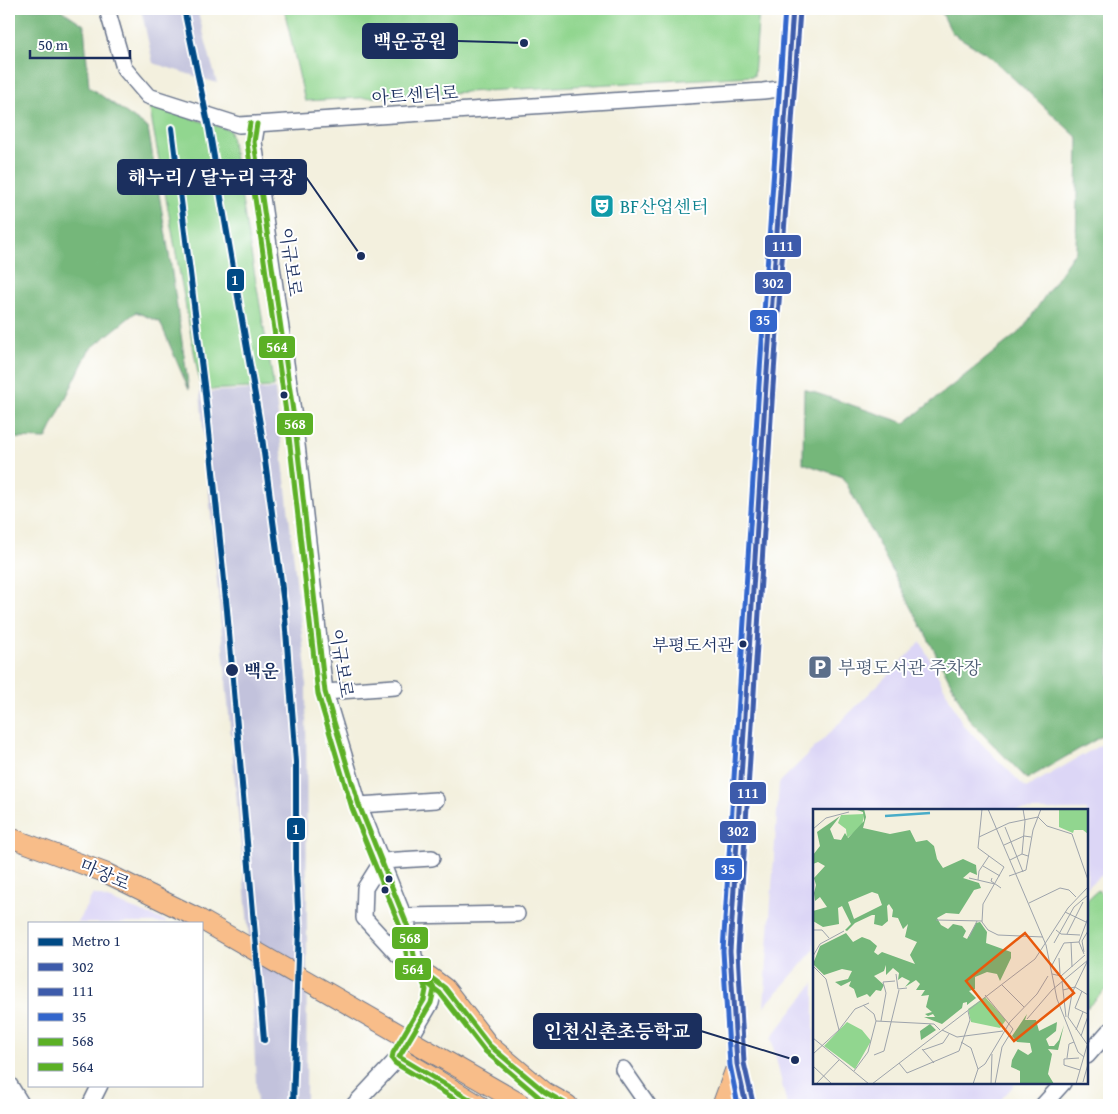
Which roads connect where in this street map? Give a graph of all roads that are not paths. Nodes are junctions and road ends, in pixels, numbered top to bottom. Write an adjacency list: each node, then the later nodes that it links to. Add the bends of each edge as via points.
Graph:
1 (108, 9): 4 (street, 아트센터로, via 124,68 148,96 239,125)
2 (793, 9): 3 (main road)
3 (787, 88): 4 (street, 아트센터로); 19 (main road, via 730,951)
4 (257, 124): 6 (street, 이규보로, via 254,142 293,408)
5 (395, 687): 6 (street)
6 (325, 692): 8 (street, 이규보로)
7 (436, 800): 8 (street)
8 (359, 805): 11 (street, 이규보로)
9 (9, 837): 28 (main road, 마장로, bridge, via 106,873 198,918)
10 (432, 858): 11 (street)
11 (382, 860): 13 (street, 이규보로); 14 (street, via 365,888 364,918 398,955)
12 (517, 914): 13 (street)
13 (404, 916): 14 (street, 이규보로)
14 (415, 960): 15 (street, 이규보로)
15 (429, 976): 18 (street, via 434,990 431,1004); 29 (main road, via 444,988 489,1045 545,1092)
16 (1109, 1031): 17 (street)
17 (1088, 1055)
18 (399, 1057): 26 (street); 27 (main road)
19 (737, 1064): 31 (main road); 32 (main road); 33 (main road)
20 (623, 1069): 30 (street)
21 (9, 1084): 24 (street)
22 (1062, 1084): 34 (street)
23 (100, 1086): 25 (street)
24 (22, 1105)
25 (90, 1105)
26 (354, 1105)
27 (479, 1105)
28 (523, 1105)
29 (568, 1105)
30 (648, 1105)
31 (722, 1105)
32 (728, 1105)
33 (746, 1105)
34 (1042, 1105)

